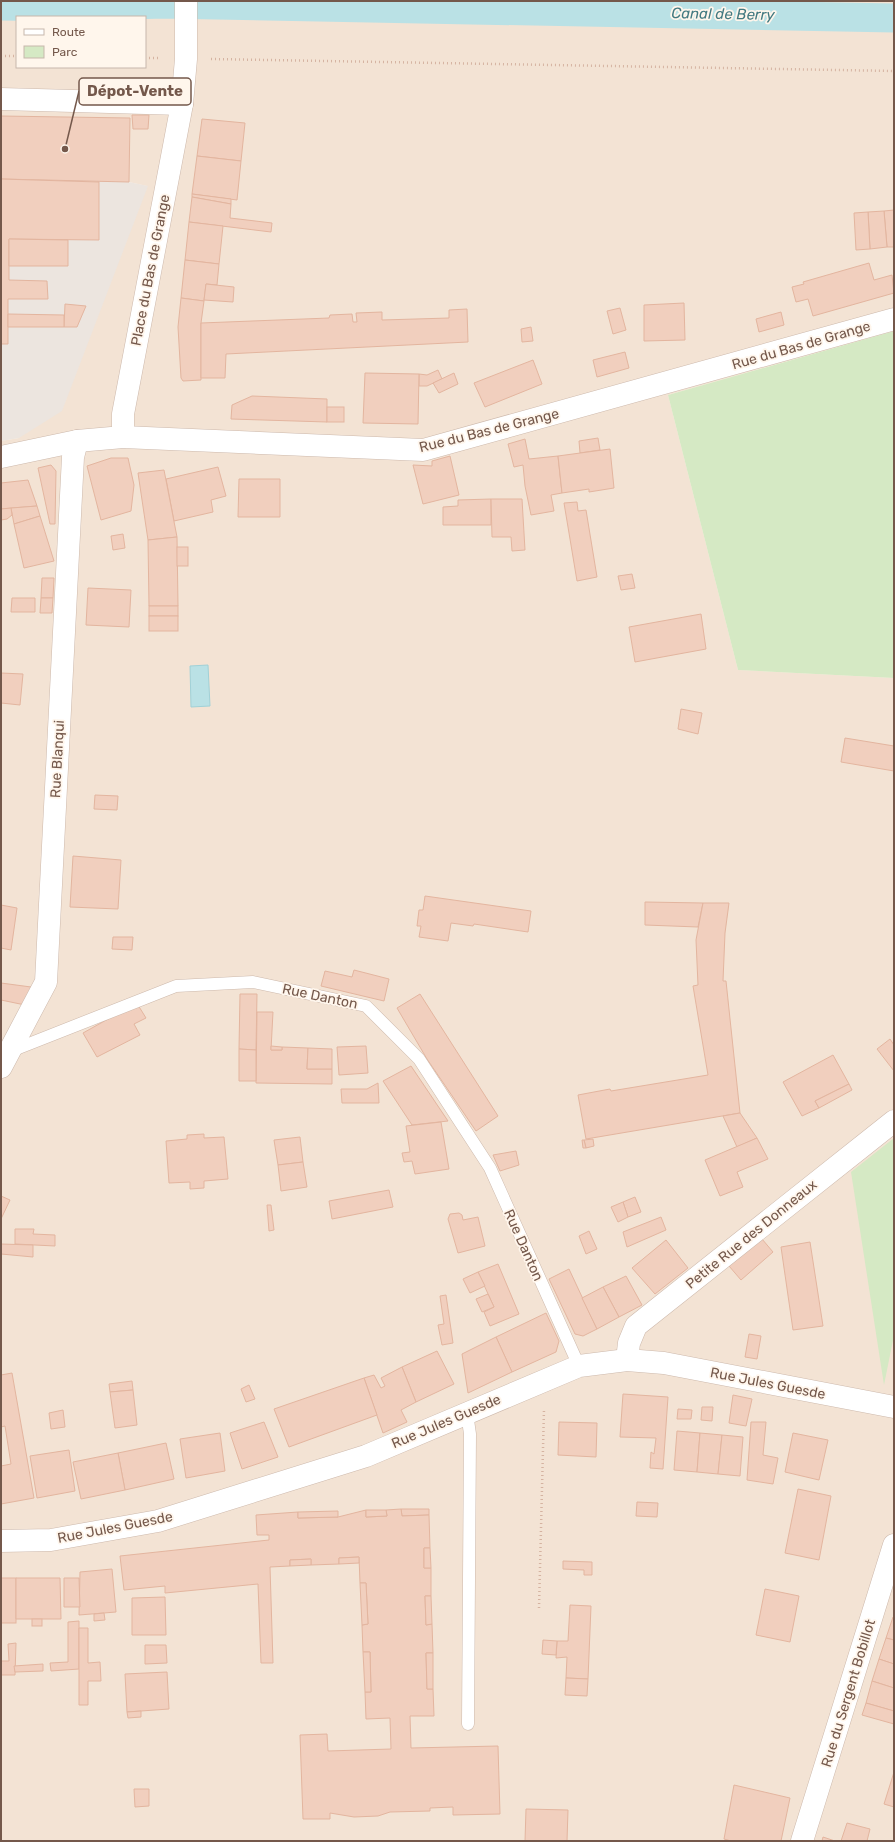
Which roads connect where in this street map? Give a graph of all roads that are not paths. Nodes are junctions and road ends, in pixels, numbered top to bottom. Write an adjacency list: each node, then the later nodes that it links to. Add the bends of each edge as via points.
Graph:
1 (186, 1): 3 (street, Place du Bas de Grange, via 186,59)
2 (1, 99): 3 (street)
3 (182, 104): 5 (street, Place du Bas de Grange, via 122,414)
4 (894, 318): 5 (street, Rue du Bas de Grange, via 423,450)
5 (123, 437): 6 (street, Rue du Bas de Grange)
6 (77, 441): 7 (street, Rue du Bas de Grange); 8 (street, Rue Blanqui, via 73,457 46,982)
7 (1, 457)
8 (5, 1060): 11 (lane, Rue Danton, via 176,986 252,982 366,1006 419,1059 490,1168)
9 (894, 1121): 10 (street, Petite Rue des Donneaux, via 636,1326 629,1343)
10 (627, 1360): 11 (street, Rue Jules Guesde); 12 (street, Rue Jules Guesde, via 664,1363)
11 (579, 1366): 13 (street, Rue Jules Guesde)
12 (894, 1407)
13 (467, 1413): 14 (street, Rue Jules Guesde, via 366,1456 158,1521 51,1540); 16 (lane, via 470,1434)
14 (1, 1541)
15 (894, 1545): 17 (street, Rue du Sergent Bobillot)
16 (468, 1724)
17 (802, 1841)

